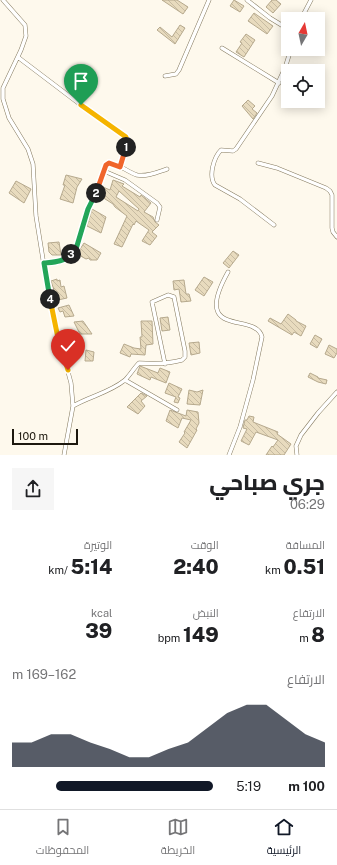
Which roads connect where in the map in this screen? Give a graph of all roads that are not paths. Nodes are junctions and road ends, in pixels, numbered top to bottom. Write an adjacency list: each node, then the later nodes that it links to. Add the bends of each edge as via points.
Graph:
1 (3, 0): 9 (street, via 25,25 26,36)
2 (209, 0): 10 (street, via 179,70 176,74)
3 (247, 0): 6 (street)
4 (311, 0): 5 (street)
5 (304, 12)
6 (281, 25)
7 (222, 48): 11 (street)
8 (289, 56): 11 (street)
9 (19, 58): 13 (street); 15 (street, via 126,137 126,148)
10 (165, 76)
11 (278, 83): 19 (street, via 239,146 233,151 219,151 212,178 215,185 240,199)
12 (0, 84): 13 (street)
13 (3, 88): 21 (street, via 9,118 28,149 33,164 36,216)
14 (258, 163): 20 (street, via 330,191 332,228)
15 (120, 167): 16 (street, via 143,175); 17 (street, via 109,163)
16 (167, 169)
17 (104, 171): 18 (street, via 125,180 157,203 160,207); 21 (street, via 88,209 76,249 69,257 59,262)
18 (157, 220)
19 (274, 225)
20 (337, 236)
21 (44, 263): 26 (street, via 51,309 71,383)
22 (228, 272): 29 (street, via 217,296 220,316 256,329 262,337 240,427)
23 (165, 364): 23 (street, via 182,360 185,351 174,297 168,295 152,302); 24 (street, via 139,363)
24 (125, 380): 26 (street, via 103,394); 27 (street)
25 (337, 392): 30 (street, via 301,435 296,446)
26 (73, 406): 28 (street)
27 (177, 410)
28 (64, 455)
29 (229, 455)
30 (297, 455)

